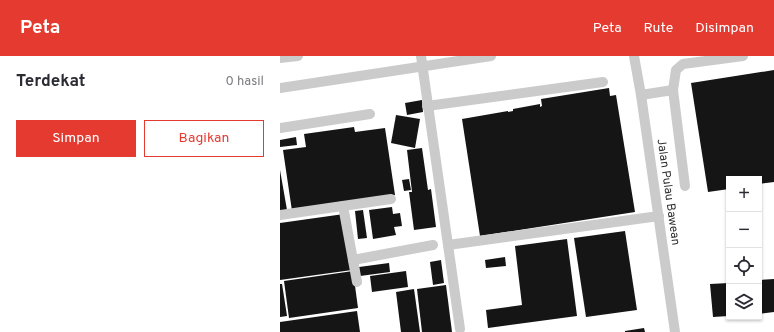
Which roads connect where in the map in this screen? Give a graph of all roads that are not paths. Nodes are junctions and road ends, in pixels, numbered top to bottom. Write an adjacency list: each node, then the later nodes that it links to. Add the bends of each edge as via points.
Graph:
1 (298, 56): 6 (street)
2 (421, 56): 7 (street)
3 (491, 56): 7 (street)
4 (634, 56): 11 (street, Jalan Pulau Bawean)
5 (743, 56): 10 (street, via 682,64 676,70)
6 (280, 58)
7 (423, 67): 9 (street); 12 (street)
8 (603, 82): 12 (street)
9 (280, 88)
10 (673, 90): 11 (street); 15 (street)
11 (641, 95): 19 (street, Jalan Pulau Bawean)
12 (427, 106): 21 (street)
13 (370, 114): 14 (street)
14 (280, 128)
15 (685, 186)
16 (391, 199): 17 (street)
17 (343, 206): 18 (street); 22 (street)
18 (280, 215)
19 (659, 216): 21 (street); 25 (street, Jalan Pulau Bawean)
20 (433, 245): 22 (street)
21 (448, 245): 24 (street)
22 (353, 260): 23 (street)
23 (357, 282)
24 (460, 329)
25 (675, 332)

